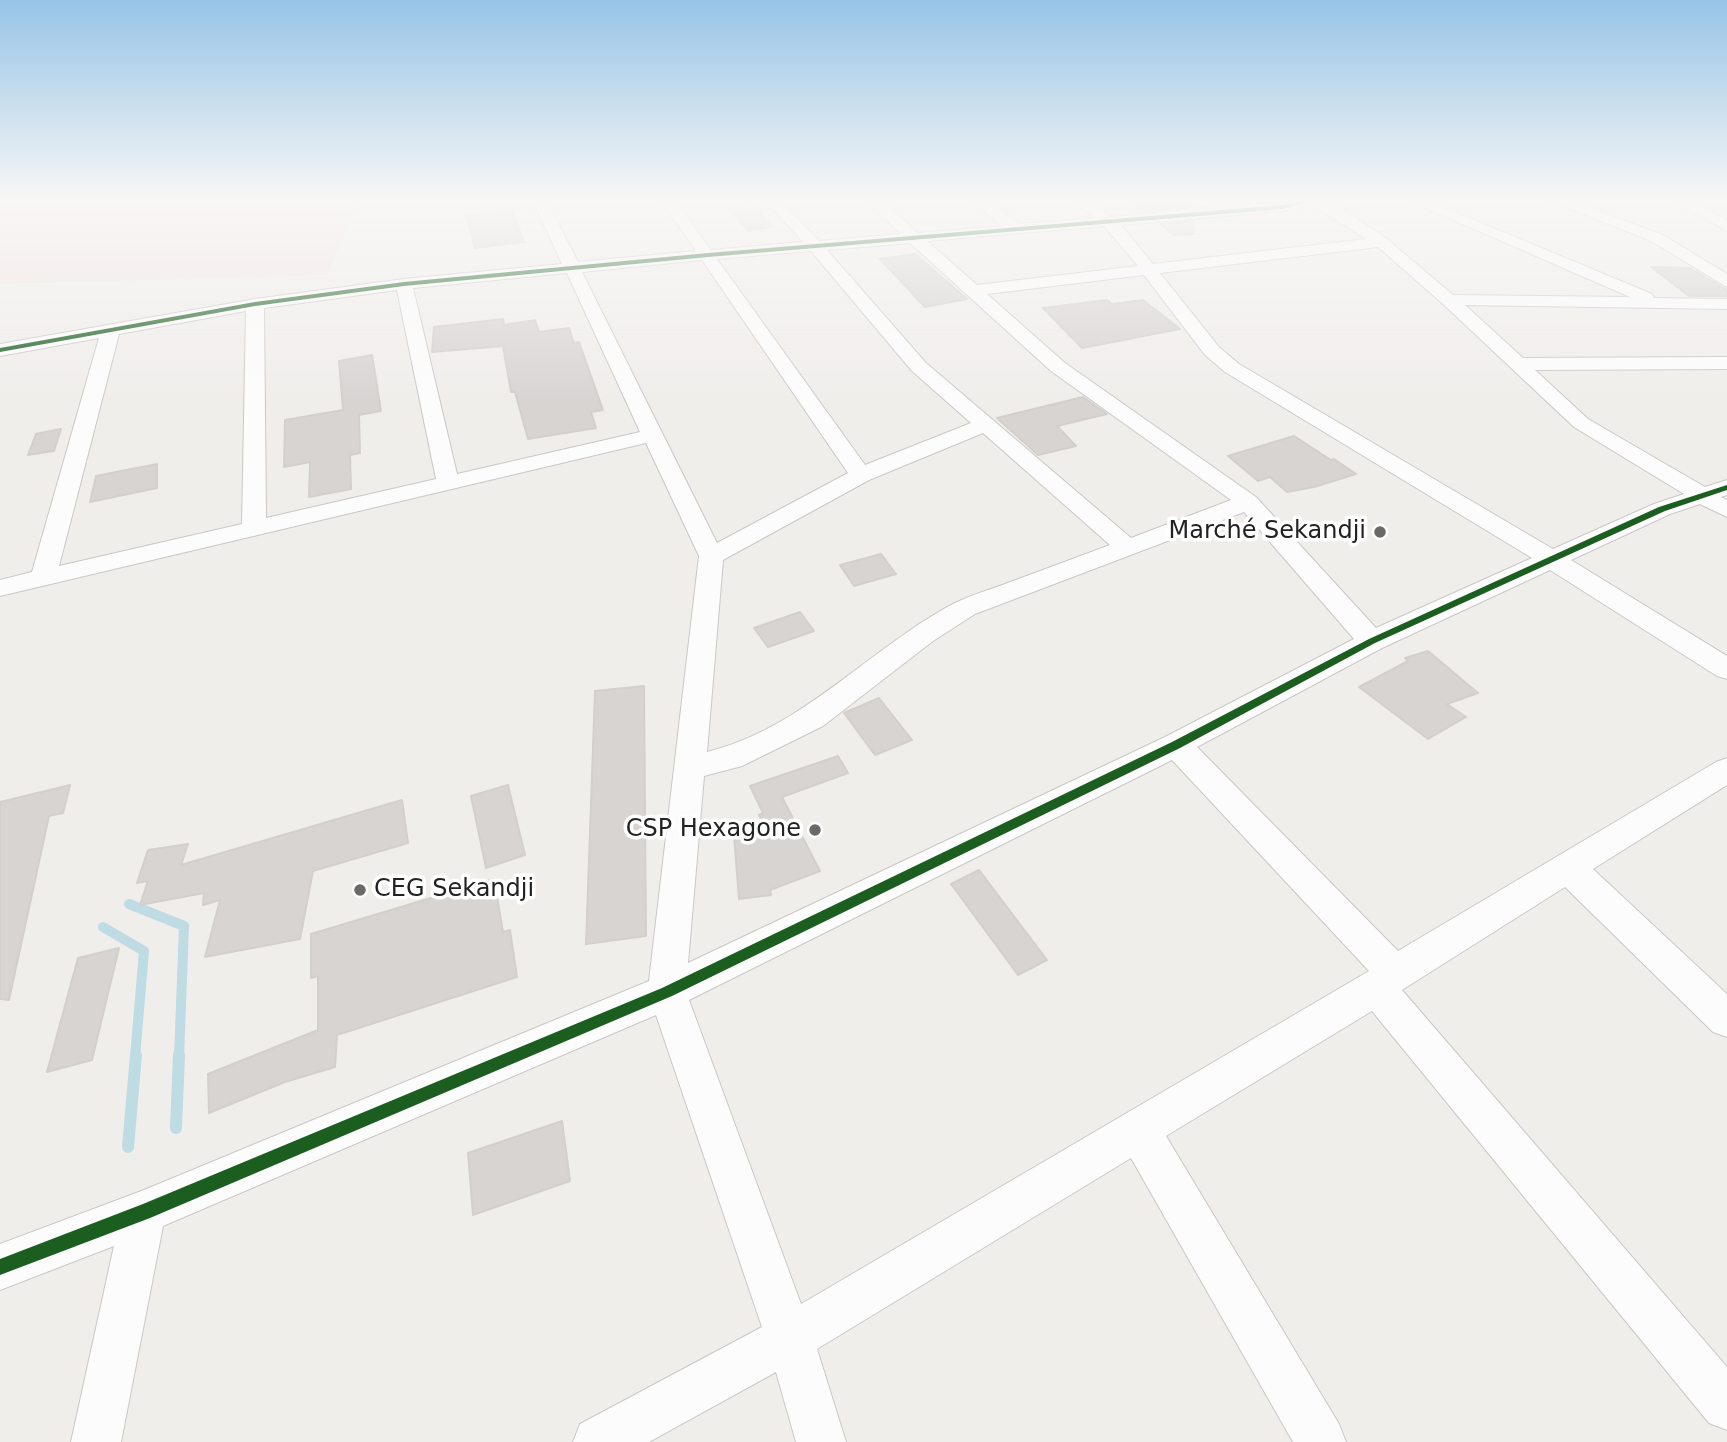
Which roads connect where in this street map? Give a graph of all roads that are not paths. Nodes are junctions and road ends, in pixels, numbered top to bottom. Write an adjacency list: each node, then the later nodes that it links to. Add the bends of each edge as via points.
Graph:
1 (597, 266): 10 (street)
2 (716, 266): 25 (street)
3 (832, 266): 23 (street, via 919,367)
4 (945, 266): 14 (street)
5 (1144, 266): 11 (street)
6 (1170, 266): 11 (street)
7 (1409, 266): 15 (street)
8 (1572, 266): 16 (street)
9 (1705, 266): 12 (street)
10 (570, 269): 13 (street); 24 (street)
11 (1146, 269): 14 (street); 32 (street, via 1212,351 1233,368)
12 (1727, 282)
13 (404, 284): 17 (street); 26 (street)
14 (972, 291): 28 (street, via 1058,367)
15 (1449, 300): 16 (street); 22 (street)
16 (1659, 303): 18 (street)
17 (255, 304): 19 (street); 29 (street)
18 (1727, 304)
19 (111, 329): 20 (street); 33 (street)
20 (0, 350)
21 (1727, 363): 22 (street)
22 (1518, 364): 27 (street, via 1581,423)
23 (987, 424): 25 (street); 30 (street)
24 (653, 435): 26 (street); 31 (street)
25 (861, 475): 31 (street)
26 (448, 483): 29 (street)
27 (1719, 498): 32 (street, via 1662,509)
28 (1248, 502): 30 (street); 35 (street)
29 (254, 529): 33 (street)
30 (1129, 549): 38 (street, via 967,608 923,635 813,718 731,758)
31 (711, 556): 38 (street)
32 (1551, 559): 35 (street); 36 (street)
33 (43, 578): 34 (street)
34 (0, 589)
35 (1372, 641): 37 (street)
36 (1727, 668)
37 (1175, 745): 41 (street); 42 (street)
38 (691, 768): 42 (street)
39 (1722, 779): 40 (street)
40 (1567, 867): 41 (street); 43 (street)
41 (1385, 981): 44 (street); 48 (street)
42 (667, 992): 45 (street); 47 (street)
43 (1727, 1019)
44 (1139, 1131): 47 (street); 52 (street)
45 (144, 1212): 46 (street); 49 (street)
46 (0, 1267)
47 (790, 1338): 50 (street); 51 (street)
48 (1727, 1405)
49 (96, 1442)
50 (598, 1442)
51 (821, 1442)
52 (1321, 1442)

